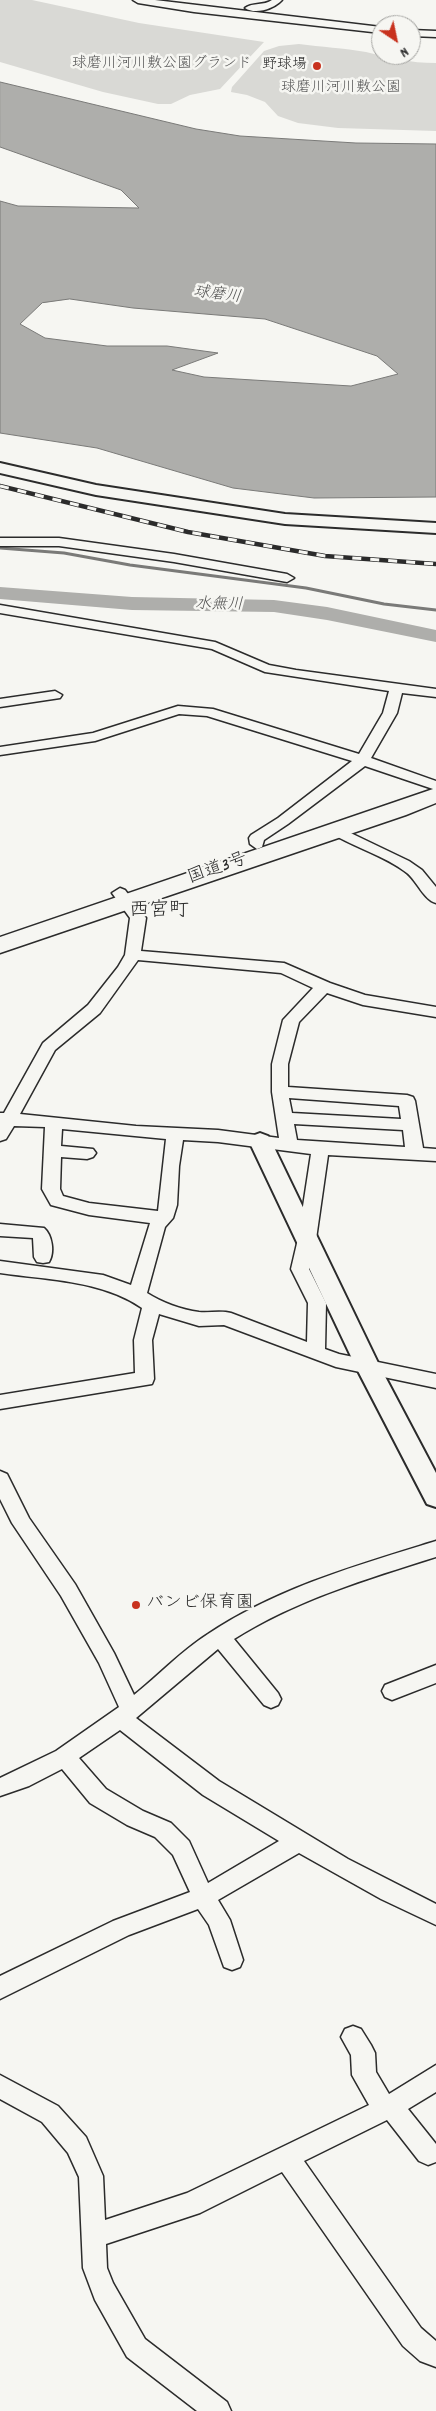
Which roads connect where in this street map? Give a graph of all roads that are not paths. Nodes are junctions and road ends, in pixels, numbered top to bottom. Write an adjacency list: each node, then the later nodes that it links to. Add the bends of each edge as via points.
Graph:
1 (138, 0): 5 (street)
2 (200, 0): 4 (street)
3 (277, 0): 4 (street, via 263,8)
4 (237, 9): 5 (street)
5 (276, 18): 6 (street)
6 (371, 29)
7 (421, 33): 8 (street)
8 (436, 34)
9 (0, 468): 10 (street, via 96,490 258,516)
10 (436, 528)
11 (0, 542): 12 (street, via 59,542)
12 (287, 578)
13 (0, 609): 14 (street, via 214,646 265,668)
14 (397, 687): 15 (street); 19 (street, via 390,713)
15 (436, 693)
16 (55, 695): 17 (street)
17 (0, 703)
18 (0, 751): 19 (street, via 95,737 186,710 208,712)
19 (363, 760): 20 (street); 22 (street, via 283,822 256,838)
20 (435, 787): 21 (highway, 国道3号, via 398,810); 22 (highway, 国道3号)
21 (336, 830): 23 (highway, 国道3号); 24 (street, via 414,871)
22 (258, 844): 23 (highway, 国道3号)
23 (123, 898): 25 (highway, 国道3号); 26 (highway, 国道3号); 27 (street, via 138,918)
24 (436, 898)
25 (0, 932)
26 (0, 945)
27 (133, 955): 28 (street, via 284,968); 31 (street, via 94,1009 49,1047)
28 (324, 987): 29 (street, via 363,1000); 30 (street, via 291,1020 280,1064)
29 (436, 1012)
30 (280, 1092): 32 (street); 34 (street, via 407,1101)
31 (5, 1118): 33 (street); 36 (street)
32 (284, 1118): 34 (street); 38 (street)
33 (54, 1122): 35 (street); 40 (street)
34 (410, 1125): 42 (street)
35 (175, 1134): 37 (street); 44 (street, via 170,1167 170,1203)
36 (0, 1135)
37 (260, 1141): 38 (street); 46 (street)
38 (289, 1145): 39 (street)
39 (320, 1149): 42 (street); 46 (street)
40 (52, 1151): 41 (street); 44 (street, via 51,1189 57,1200 89,1209)
41 (86, 1153)
42 (415, 1154): 43 (street)
43 (436, 1155)
44 (164, 1218): 49 (street, via 157,1225)
45 (0, 1230): 47 (street, via 38,1232 42,1236)
46 (307, 1239): 50 (street, via 300,1269 316,1303); 51 (street)
47 (42, 1257)
48 (0, 1267): 49 (street, via 103,1282)
49 (144, 1300): 50 (street, via 199,1319 225,1318); 53 (street, via 145,1379)
50 (316, 1351): 51 (street, via 336,1360)
51 (368, 1367): 52 (street); 55 (street)
52 (436, 1381)
53 (0, 1402)
54 (0, 1479): 61 (street, via 22,1523 68,1590 107,1659)
55 (436, 1497)
56 (436, 1549): 57 (street, via 338,1580 276,1606)
57 (220, 1637): 60 (street); 61 (street)
58 (436, 1674): 59 (street)
59 (392, 1691)
60 (271, 1699)
61 (126, 1714): 62 (street); 64 (street, via 211,1788)
62 (64, 1756): 63 (street); 65 (street, via 98,1796 134,1818 164,1830 181,1848)
63 (0, 1787)
64 (299, 1841): 65 (street); 66 (street)
65 (203, 1897): 67 (street, via 219,1920); 68 (street, via 121,1928)
66 (436, 1915)
67 (232, 1960)
68 (0, 1988)
69 (353, 2037): 72 (street, via 364,2053 364,2075)
70 (435, 2079): 72 (street)
71 (0, 2086): 75 (street, via 50,2114 77,2145 91,2176)
72 (388, 2107): 73 (street); 74 (street)
73 (428, 2153)
74 (286, 2157): 75 (street, via 191,2204); 76 (street, via 412,2337 428,2352)
75 (94, 2236): 77 (street, via 96,2268 104,2291 136,2348)
76 (436, 2354)
77 (218, 2411)

